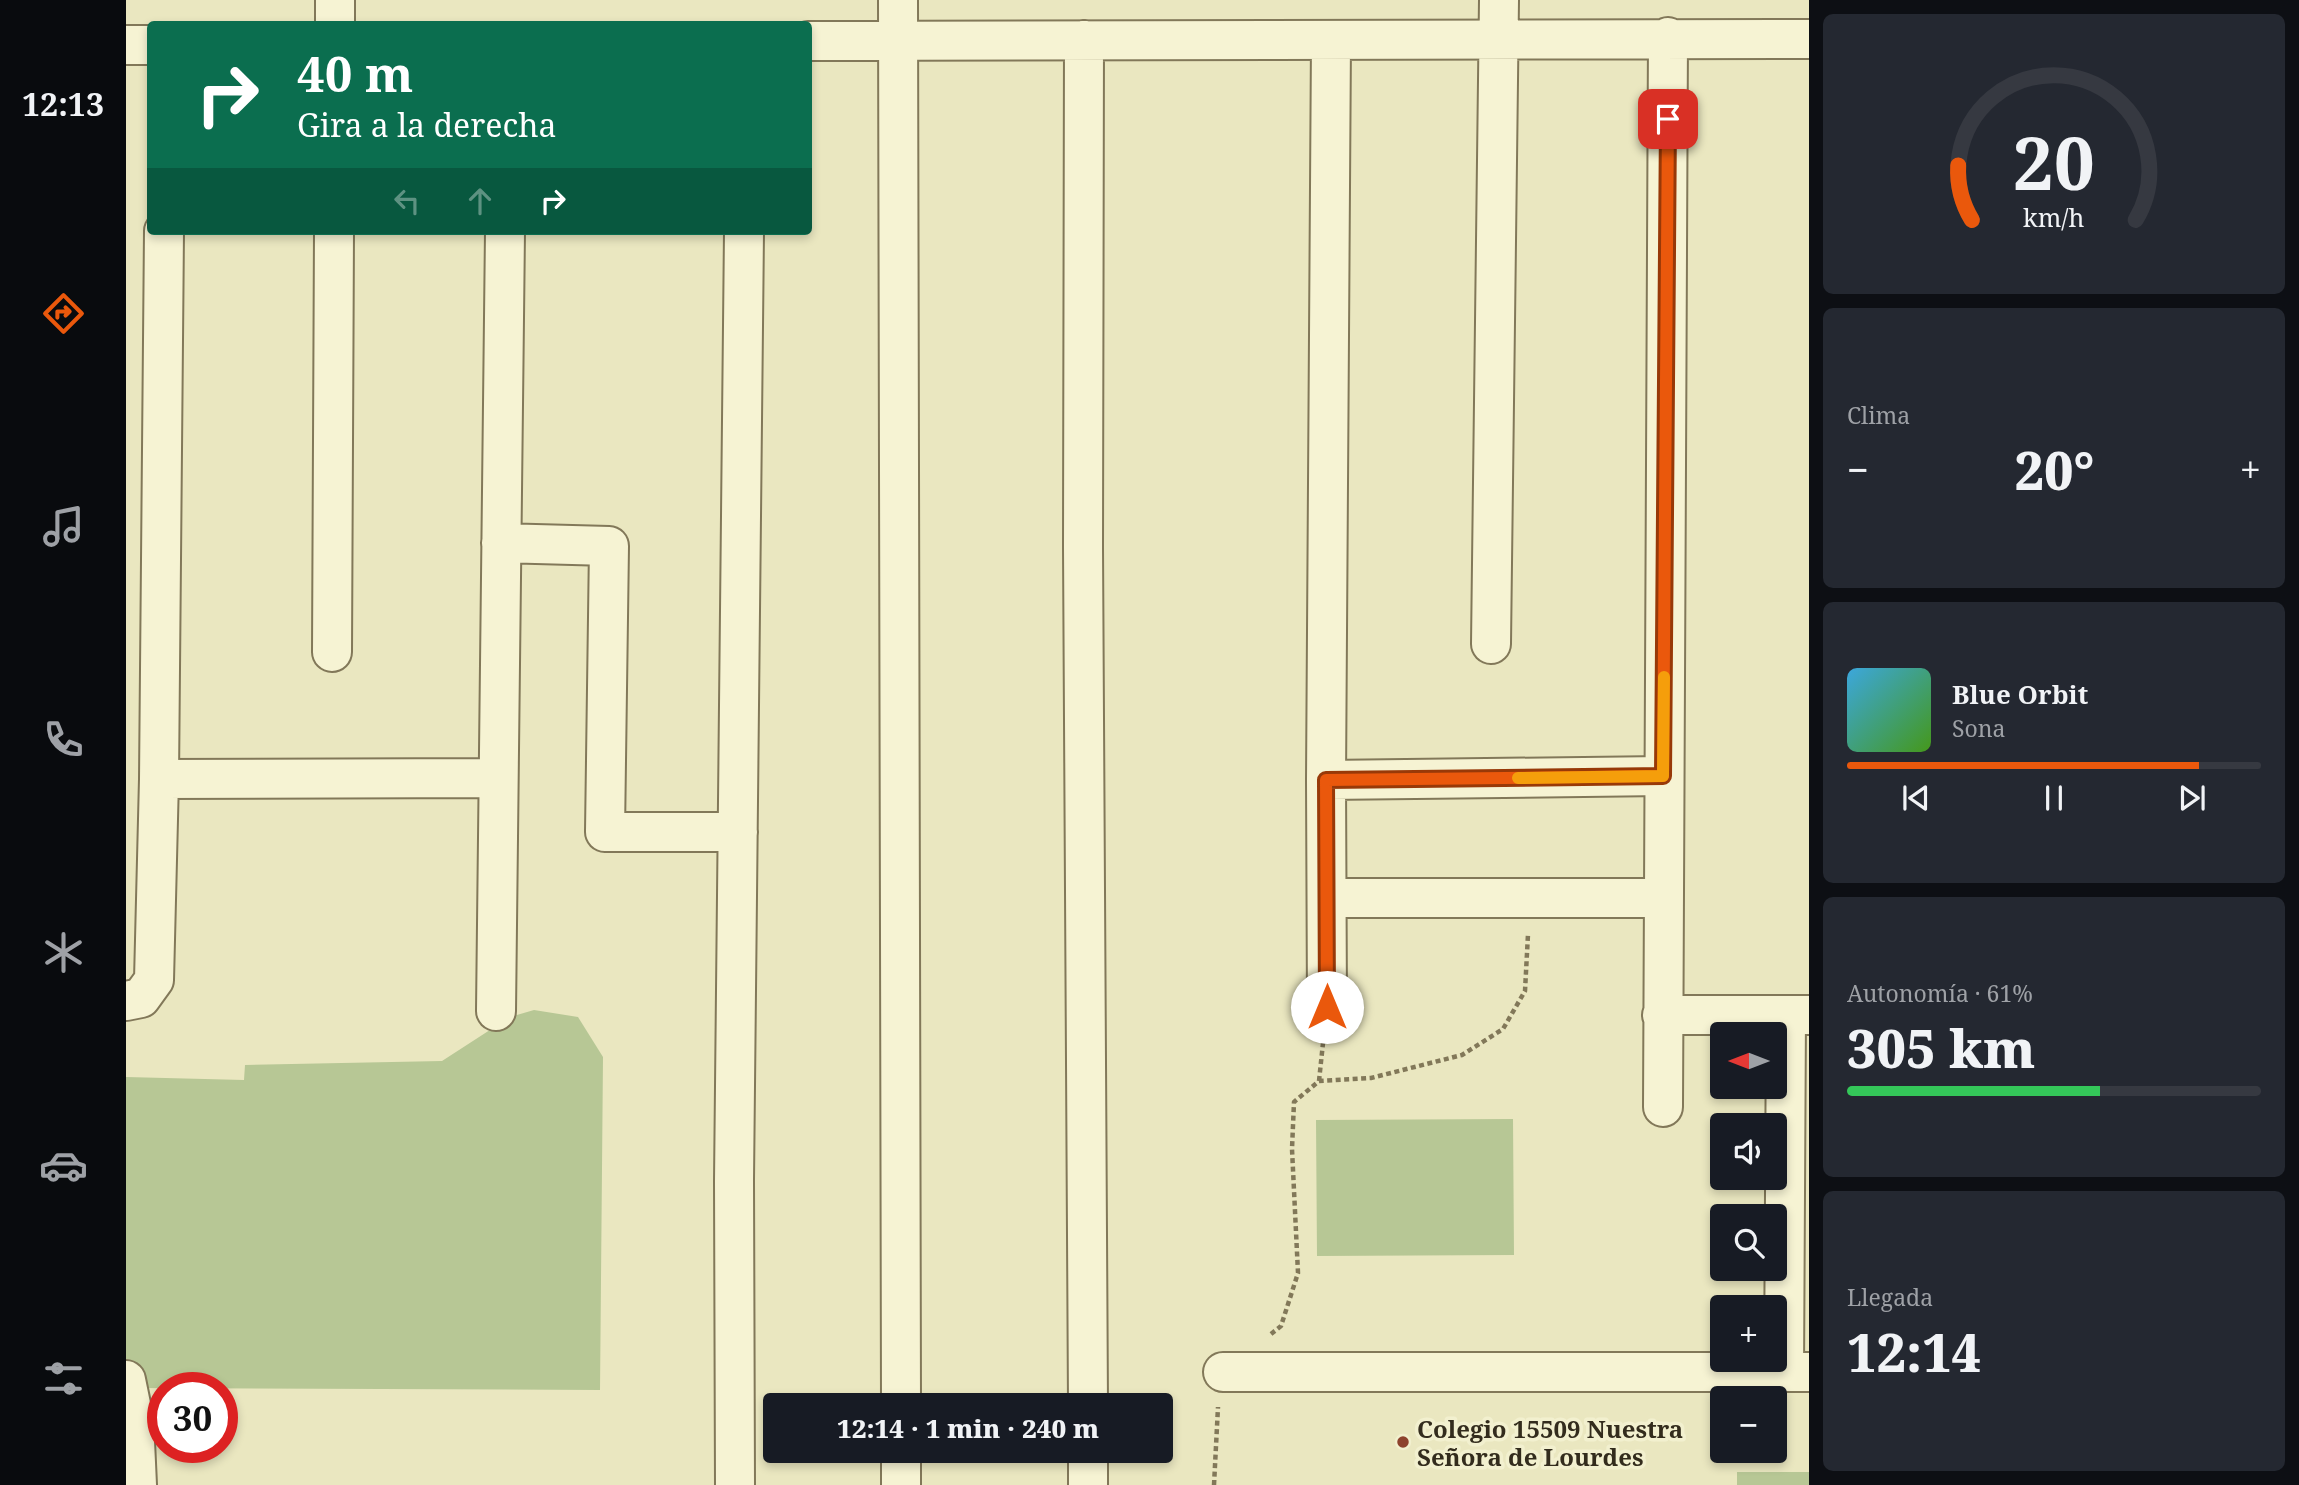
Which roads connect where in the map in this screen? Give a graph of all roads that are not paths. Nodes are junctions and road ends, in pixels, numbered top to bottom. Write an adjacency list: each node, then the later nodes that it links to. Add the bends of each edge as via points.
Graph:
1 (335, 0): 4 (street)
2 (898, 0): 8 (street)
3 (1499, 0): 7 (street)
4 (335, 21)
5 (1668, 37): 6 (street); 7 (street); 21 (street)
6 (1809, 38)
7 (1499, 39): 10 (street); 19 (street)
8 (899, 40): 9 (street); 11 (street); 38 (street)
9 (1084, 40): 10 (street); 39 (street)
10 (1331, 40): 24 (street)
11 (812, 41)
12 (126, 45): 13 (street)
13 (147, 45)
14 (164, 235): 23 (street)
15 (334, 235): 20 (street)
16 (505, 235): 18 (street)
17 (744, 235): 25 (street)
18 (501, 543): 22 (street); 25 (street, via 609,546 605,832)
19 (1491, 645)
20 (332, 652)
21 (1663, 776): 24 (street); 28 (street)
22 (498, 778): 23 (street); 31 (street)
23 (159, 779): 26 (street)
24 (1326, 780): 27 (street)
25 (738, 832): 43 (street)
26 (141, 864): 29 (street, via 154,980 141,998)
27 (1326, 898): 28 (street); 30 (street)
28 (1663, 898): 32 (street)
29 (126, 1001)
30 (1327, 1007)
31 (496, 1011)
32 (1662, 1015): 33 (street); 34 (street)
33 (1798, 1015): 36 (street)
34 (1663, 1107)
35 (1223, 1372): 36 (street)
36 (1796, 1372)
37 (126, 1380): 42 (street, via 134,1419)
38 (901, 1393)
39 (1088, 1393)
40 (901, 1463): 44 (street)
41 (1088, 1463): 45 (street)
42 (137, 1485)
43 (735, 1485)
44 (901, 1485)
45 (1088, 1485)

